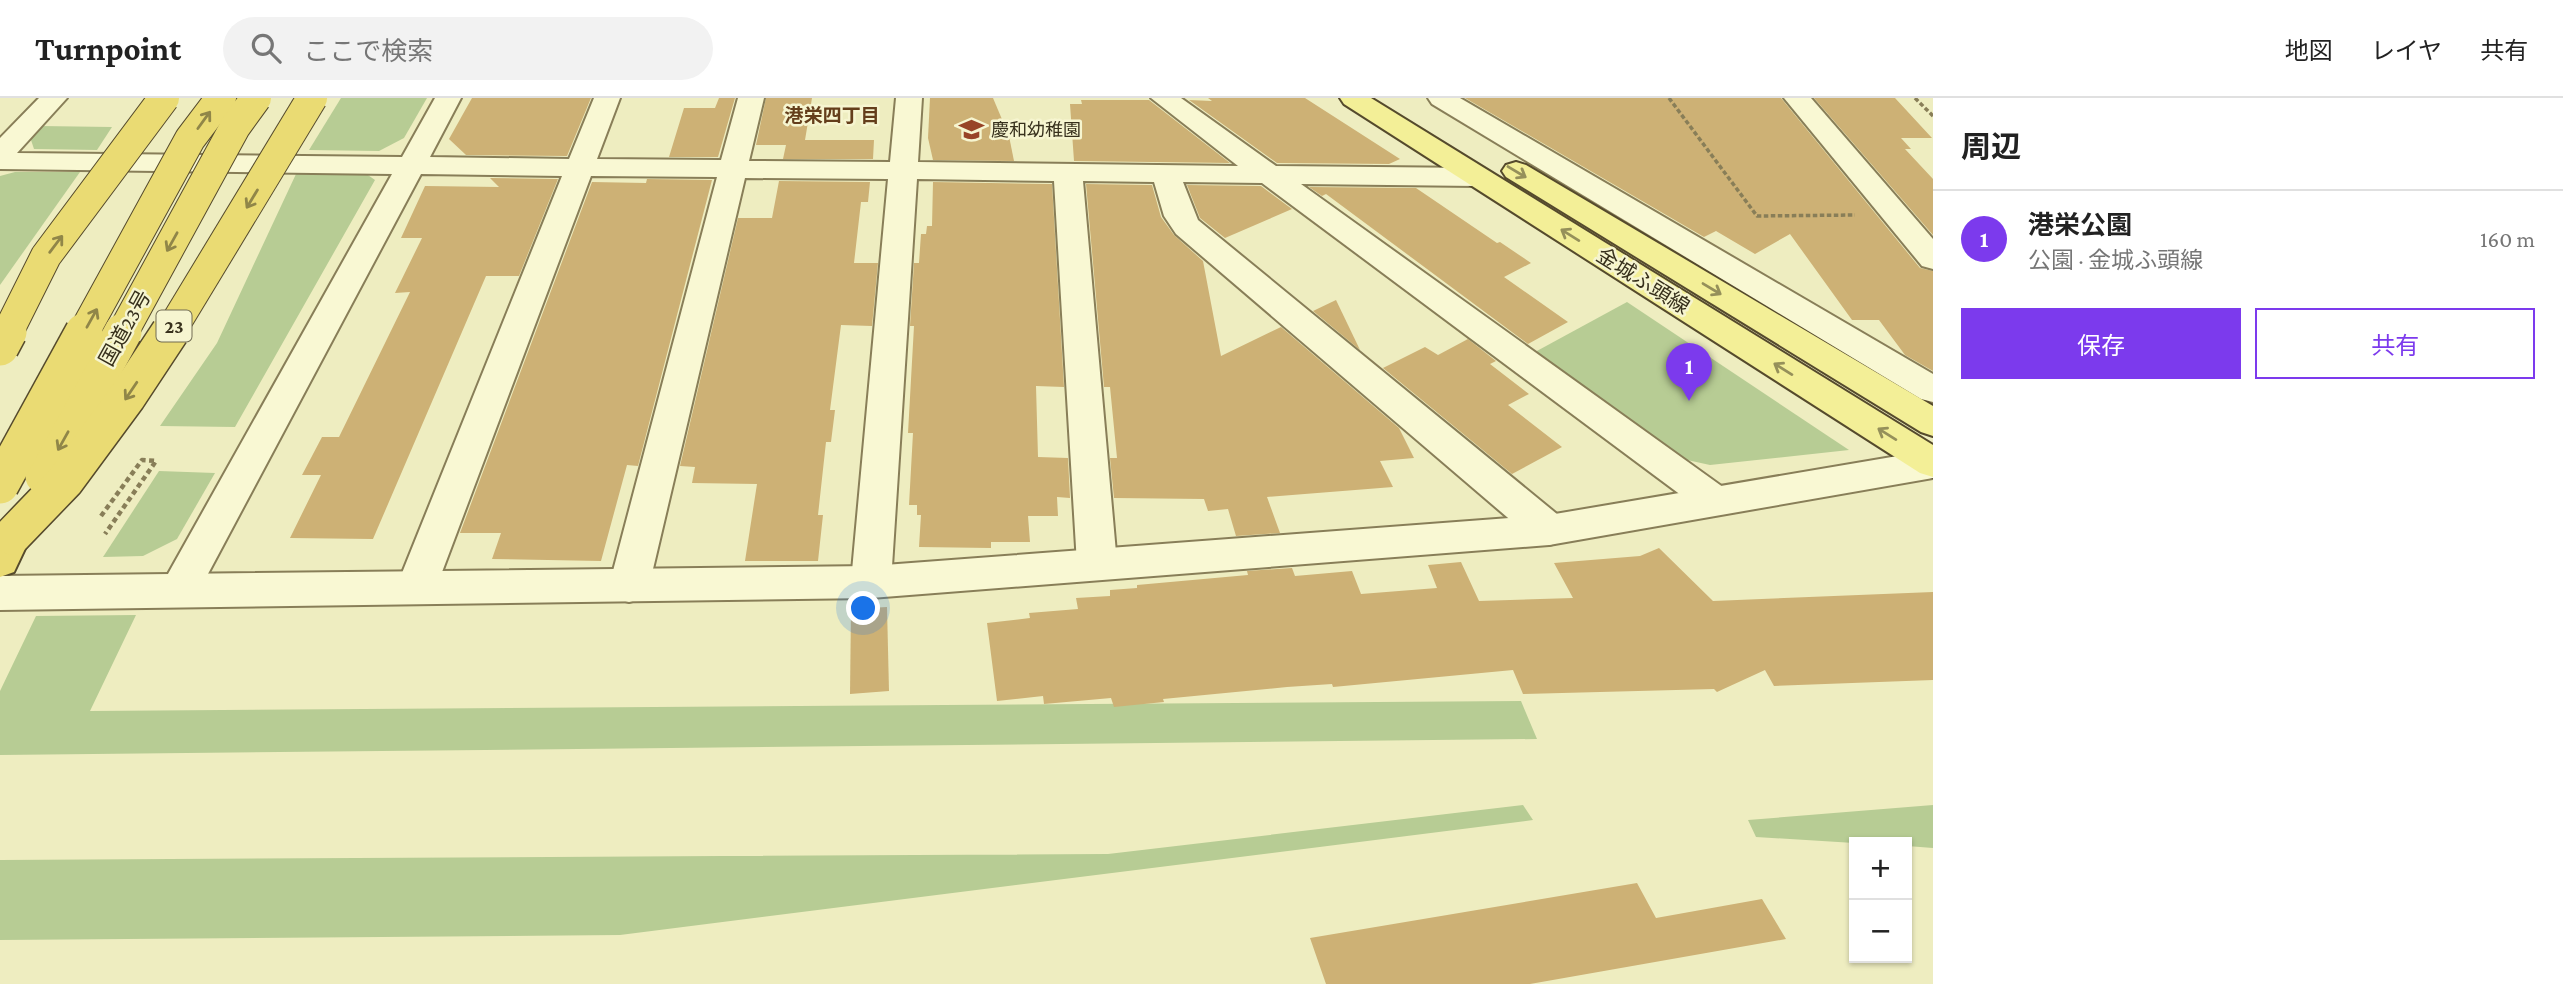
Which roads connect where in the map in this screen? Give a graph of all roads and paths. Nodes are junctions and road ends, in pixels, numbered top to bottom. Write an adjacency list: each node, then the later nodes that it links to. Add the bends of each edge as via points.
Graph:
1 (54, 98): 18 (street)
2 (164, 98): 30 (highway, one-way to 2, bridge, via 46,256)
3 (220, 98): 34 (highway, 国道23号, one-way to 3, bridge, via 190,139)
4 (256, 98): 39 (highway, 国道23号 / 23, one-way to 39, bridge, via 235,127)
5 (312, 98): 39 (highway, 23, one-way to 39, bridge, via 127,397 65,481)
6 (448, 98): 20 (street)
7 (607, 98): 21 (street)
8 (751, 98): 22 (street)
9 (909, 98): 23 (street)
10 (1164, 98): 26 (street)
11 (1353, 98): 27 (main road, 金城ふ頭線)
12 (1396, 98): 32 (main road, 金城ふ頭線, one-way to 32)
13 (1441, 98): 31 (street)
14 (1669, 98): 28 (path, via 1757,216)
15 (1797, 98): 28 (street)
16 (1915, 98): 17 (path)
17 (1933, 116)
18 (0, 154)
19 (0, 161): 20 (street)
20 (412, 165): 21 (street); 44 (street)
21 (581, 167): 22 (street); 43 (street)
22 (734, 168): 23 (street); 42 (street)
23 (904, 170): 24 (street); 41 (street)
24 (1068, 171): 25 (street); 40 (street)
25 (1165, 172): 26 (street); 37 (street, via 1187,228)
26 (1266, 173): 27 (street); 35 (street)
27 (1476, 177): 33 (main road, 金城ふ頭線, one-way to 27)
28 (1896, 215): 29 (street)
29 (1933, 258)
30 (0, 347)
31 (1933, 390)
32 (1933, 423)
33 (1933, 464): 35 (street)
34 (0, 485)
35 (1714, 500): 37 (street)
36 (101, 516): 38 (path, via 142,460 156,461)
37 (1549, 530): 40 (street)
38 (105, 534)
39 (6, 549)
40 (1097, 564): 41 (street)
41 (871, 582): 42 (street)
42 (629, 586): 43 (street)
43 (416, 588): 44 (street)
44 (179, 590): 45 (street)
45 (0, 593)

